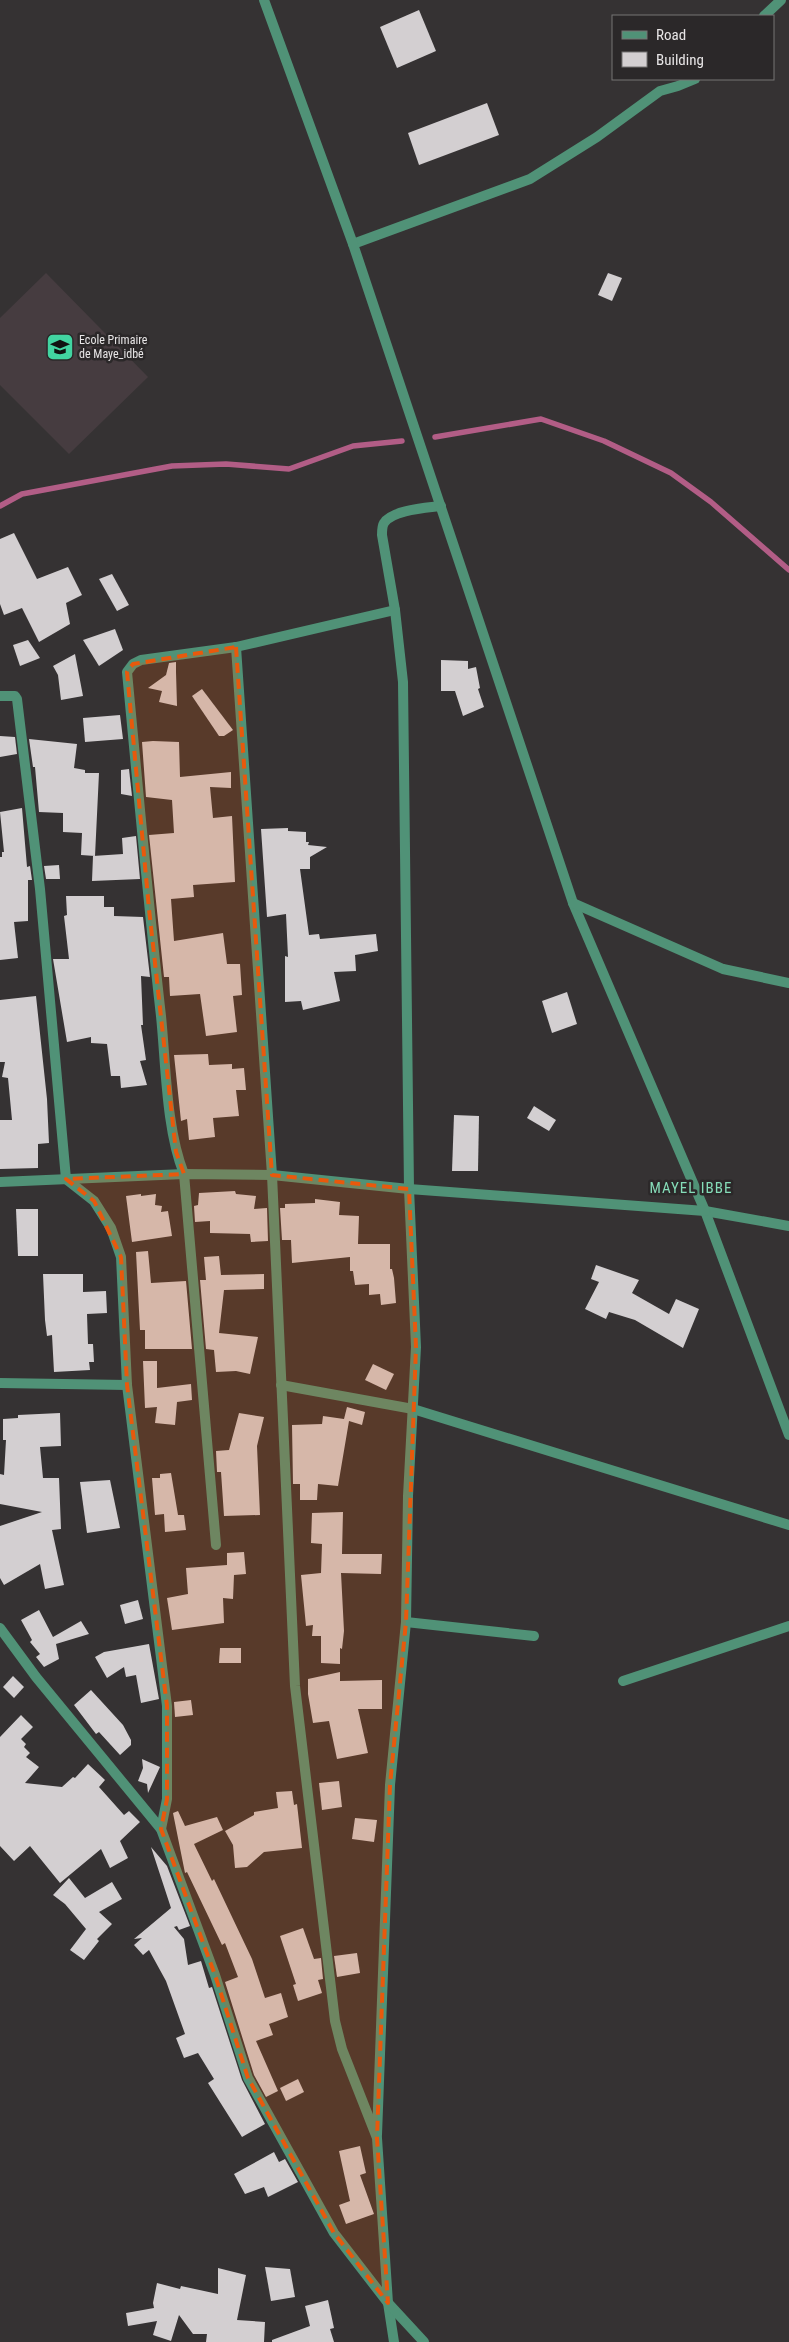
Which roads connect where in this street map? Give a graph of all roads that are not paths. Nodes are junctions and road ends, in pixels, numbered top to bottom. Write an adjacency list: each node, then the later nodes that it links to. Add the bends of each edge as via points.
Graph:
1 (264, 0): 5 (street)
2 (782, 0): 3 (street)
3 (765, 15)
4 (692, 80): 5 (street, via 660,91 598,137 530,179)
5 (353, 244): 6 (street)
6 (441, 506): 7 (street, via 403,512 384,524 382,535); 10 (street)
7 (395, 610): 8 (street); 16 (street, via 403,682)
8 (236, 647): 12 (street, via 141,660 127,672 172,1118 176,1152); 13 (street)
9 (0, 696): 14 (street, via 15,696 17,699 40,889)
10 (574, 903): 11 (street, via 723,969); 17 (street)
11 (789, 983)
12 (184, 1174): 13 (street); 14 (street); 25 (street)
13 (272, 1175): 16 (street); 21 (street)
14 (66, 1179): 15 (street); 20 (street, via 94,1201 110,1228 121,1257)
15 (0, 1182)
16 (409, 1189): 17 (street); 22 (street, via 416,1347)
17 (705, 1211): 18 (street); 23 (street)
18 (789, 1226)
19 (0, 1383): 20 (street)
20 (127, 1384): 31 (street, via 167,1706 166,1799)
21 (281, 1384): 22 (street); 32 (street, via 295,1686 335,2021 342,2049)
22 (413, 1408): 24 (street); 26 (street)
23 (789, 1435)
24 (789, 1525)
25 (216, 1545)
26 (406, 1622): 29 (street); 32 (street, via 390,1785)
27 (789, 1626): 30 (street)
28 (0, 1628): 31 (street)
29 (534, 1636)
30 (623, 1681)
31 (160, 1829): 33 (street, via 215,1975 248,2078 334,2232)
32 (377, 2138): 33 (street)
33 (388, 2303): 34 (street); 35 (street)
34 (394, 2342)
35 (424, 2342)

